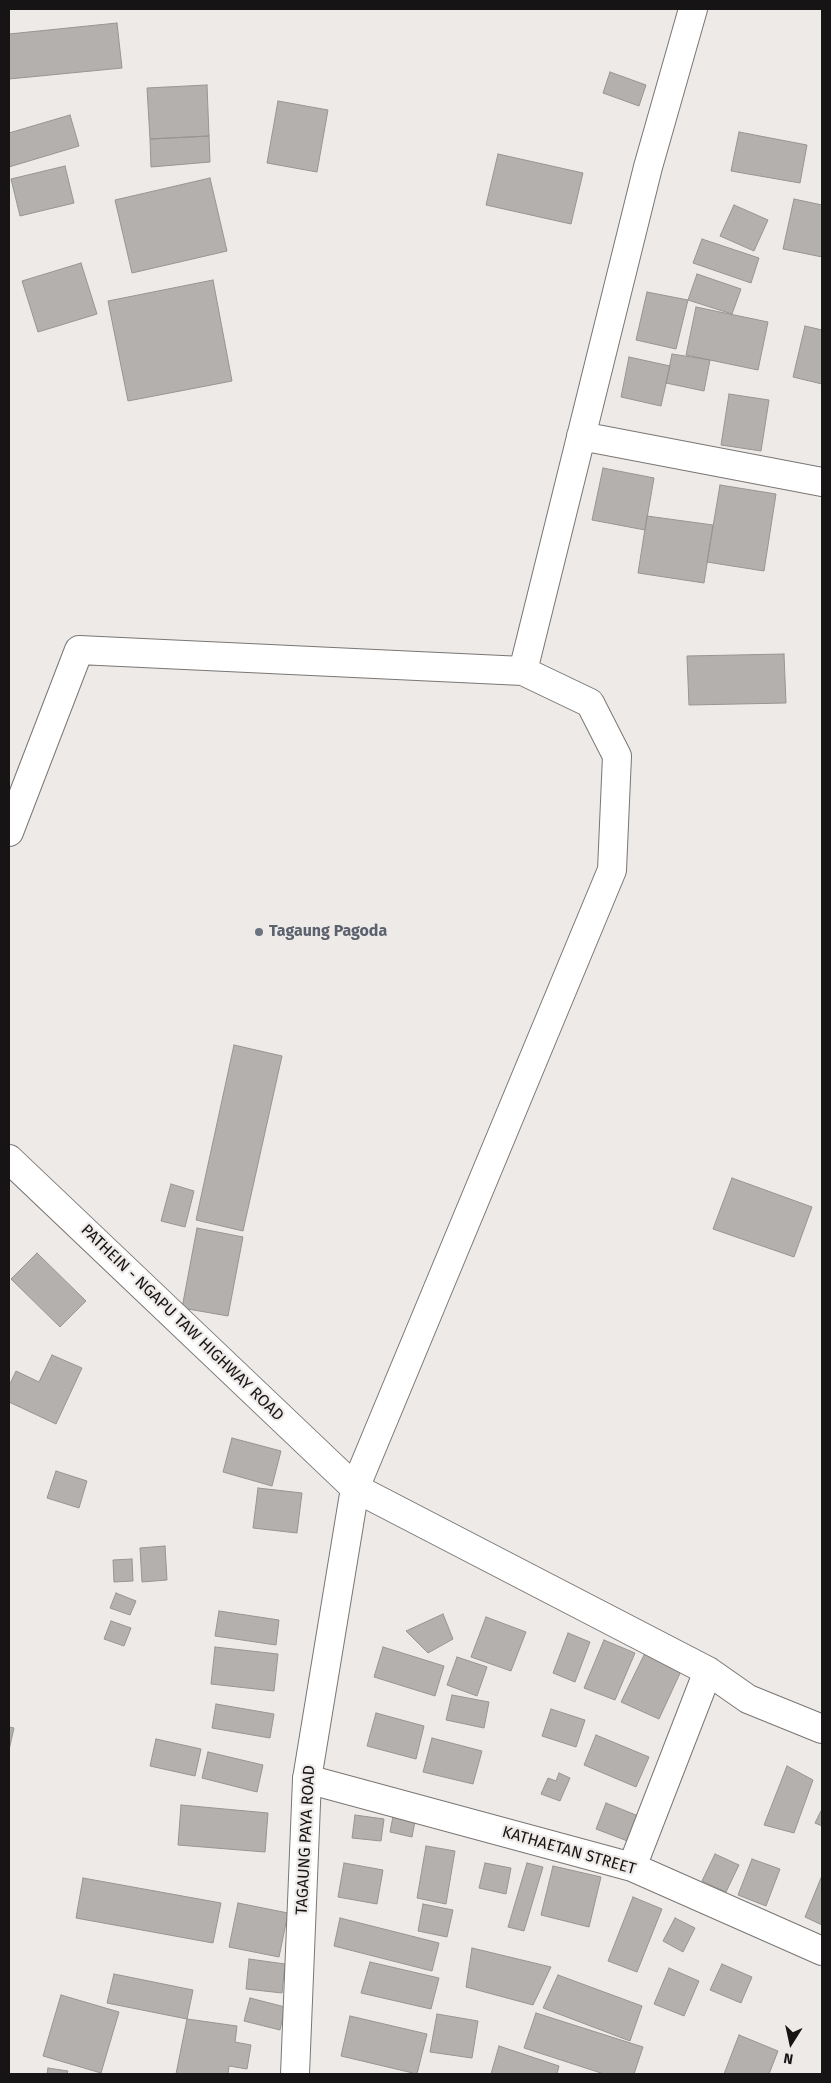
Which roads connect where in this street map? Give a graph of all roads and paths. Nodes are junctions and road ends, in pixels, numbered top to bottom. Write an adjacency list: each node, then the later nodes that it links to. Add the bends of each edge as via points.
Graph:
1 (693, 9): 2 (street, via 648,167)
2 (581, 436): 3 (street); 4 (street)
3 (822, 482)
4 (523, 671): 5 (street, via 78,650); 7 (street, TAGAUNG PAYA ROAD, via 590,703 617,756 612,870)
5 (9, 832)
6 (9, 1158): 7 (street, PATHEIN - NGAPU TAW HIGHWAY ROAD)
7 (355, 1488): 8 (street, PATHEIN - NGAPU TAW HIGHWAY ROAD); 10 (street, TAGAUNG PAYA ROAD)
8 (708, 1671): 9 (street, PATHEIN - NGAPU TAW HIGHWAY ROAD, via 748,1699); 11 (street)
9 (822, 1729)
10 (306, 1779): 11 (street, KATHAETAN STREET); 13 (street, TAGAUNG PAYA ROAD)
11 (632, 1867): 12 (street, KATHAETAN STREET)
12 (822, 1951)
13 (295, 2074)

